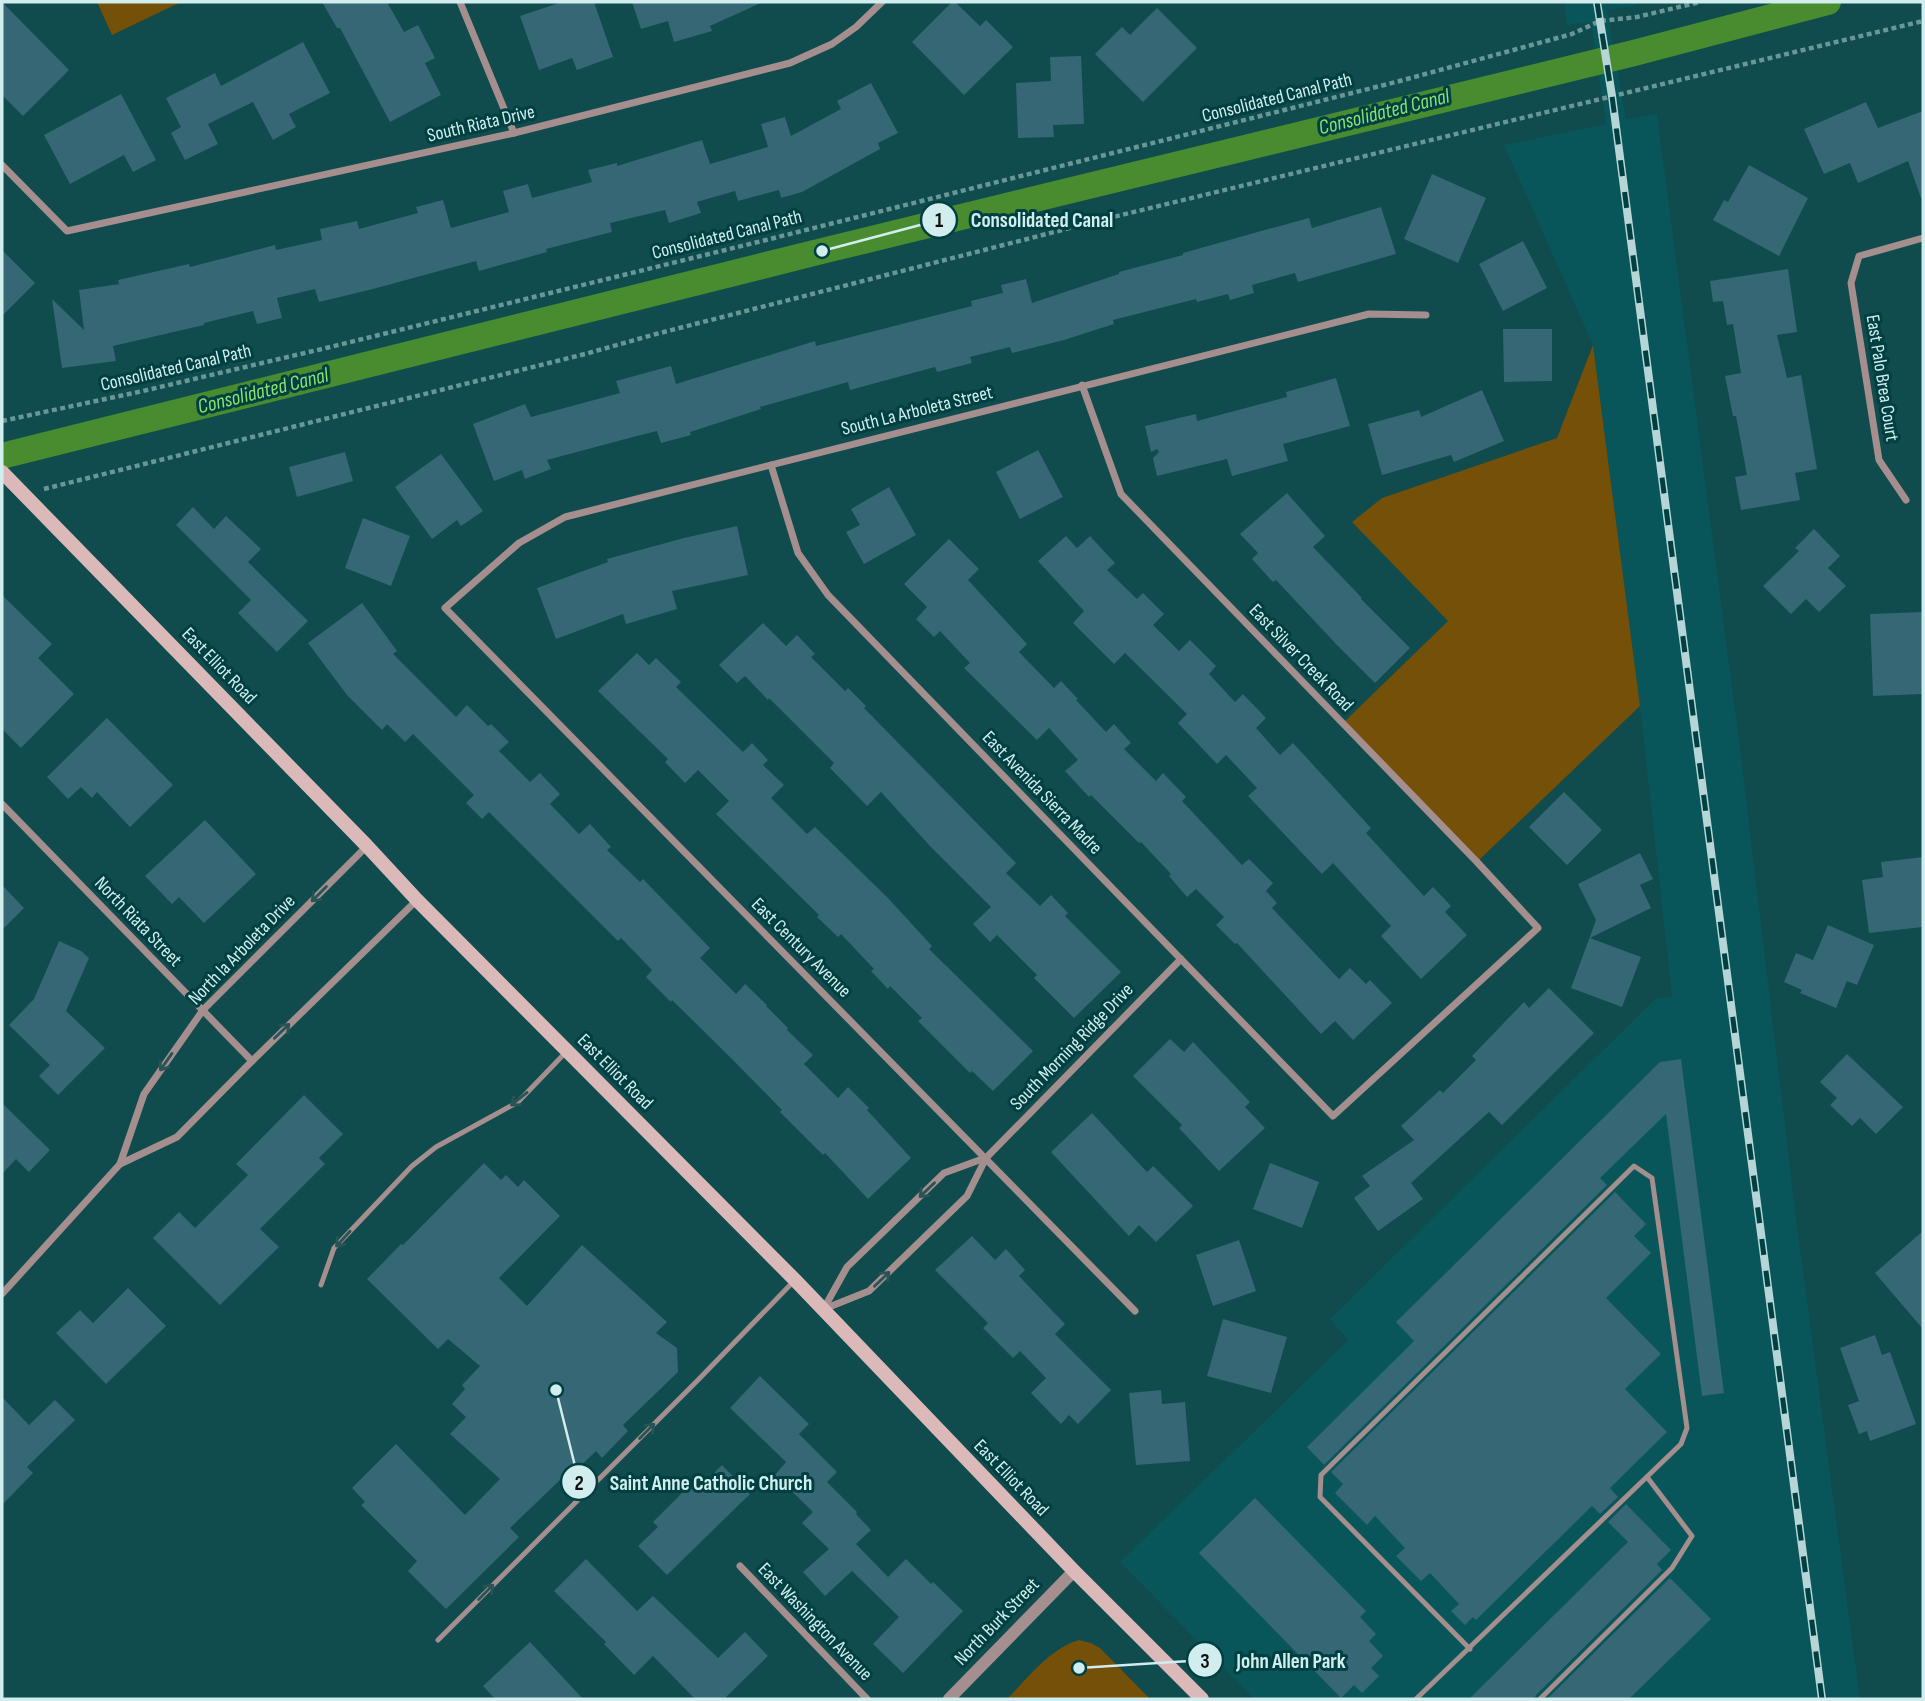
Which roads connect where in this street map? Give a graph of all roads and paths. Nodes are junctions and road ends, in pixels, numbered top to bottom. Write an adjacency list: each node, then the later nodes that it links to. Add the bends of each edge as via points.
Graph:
1 (460, 2): 5 (street)
2 (883, 2): 5 (street, South Riata Drive, via 832,44 790,63)
3 (1700, 2): 10 (path, Consolidated Canal Path, via 1600,22 1572,34 1369,89 833,224 352,342)
4 (1923, 21): 13 (path, via 1109,218)
5 (514, 133): 6 (street, South Riata Drive, via 67,232)
6 (2, 165)
7 (1923, 238): 14 (street, East Palo Brea Court, via 1859,256 1851,283 1880,460)
8 (1426, 315): 9 (street, South La Arboleta Street, via 1369,314)
9 (1082, 385): 11 (street, South La Arboleta Street); 23 (street, East Silver Creek Road, via 1121,494 1538,928)
10 (2, 421)
11 (771, 465): 15 (street, South La Arboleta Street, via 565,517 519,543); 19 (street, East Avenida Sierra Madre, via 798,553 828,595)
12 (7, 477): 13 (main road, East Elliot Road)
13 (24, 494): 17 (main road, East Elliot Road)
14 (1906, 499)
15 (445, 608): 24 (street, East Century Avenue)
16 (2, 804): 20 (street, North Riata Street)
17 (368, 846): 18 (main road, East Elliot Road); 20 (street, North la Arboleta Drive, one-way to 20)
18 (417, 900): 21 (main road, East Elliot Road); 22 (street, North la Arboleta Drive, one-way to 18)
19 (1181, 959): 23 (street, East Avenida Sierra Madre); 24 (street, South Morning Ridge Drive)
20 (203, 1010): 22 (street, North Riata Street); 25 (street, North la Arboleta Drive, one-way to 25, via 144,1094)
21 (567, 1051): 26 (main road, East Elliot Road); 27 (lane, one-way to 27, via 518,1102 436,1147 412,1166 334,1248)
22 (252, 1061): 25 (street, North la Arboleta Drive, via 177,1137)
23 (1333, 1116)
24 (986, 1158): 29 (street, South Morning Ridge Drive, one-way to 29, via 944,1173 847,1267); 29 (street, South Morning Ridge Drive, one-way to 24, via 869,1292 967,1196); 30 (street, East Century Avenue)
25 (120, 1164): 28 (street, North la Arboleta Drive)
26 (795, 1280): 29 (main road, East Elliot Road); 34 (lane, one-way to 26)
27 (321, 1285)
28 (2, 1294)
29 (822, 1310): 33 (main road, East Elliot Road)
30 (1135, 1311)
31 (1647, 1477): 35 (lane); 35 (lane, via 1681,1444 1687,1428 1652,1178 1634,1166 1321,1475 1320,1497); 40 (lane, via 1692,1536 1672,1568)
32 (740, 1566): 36 (street, East Washington Avenue)
33 (1074, 1571): 37 (street, North Burk Street); 38 (main road, East Elliot Road)
34 (438, 1640)
35 (1470, 1649): 39 (lane)
36 (867, 1699)
37 (949, 1699)
38 (1202, 1699)
39 (1416, 1699)
40 (1540, 1699)

